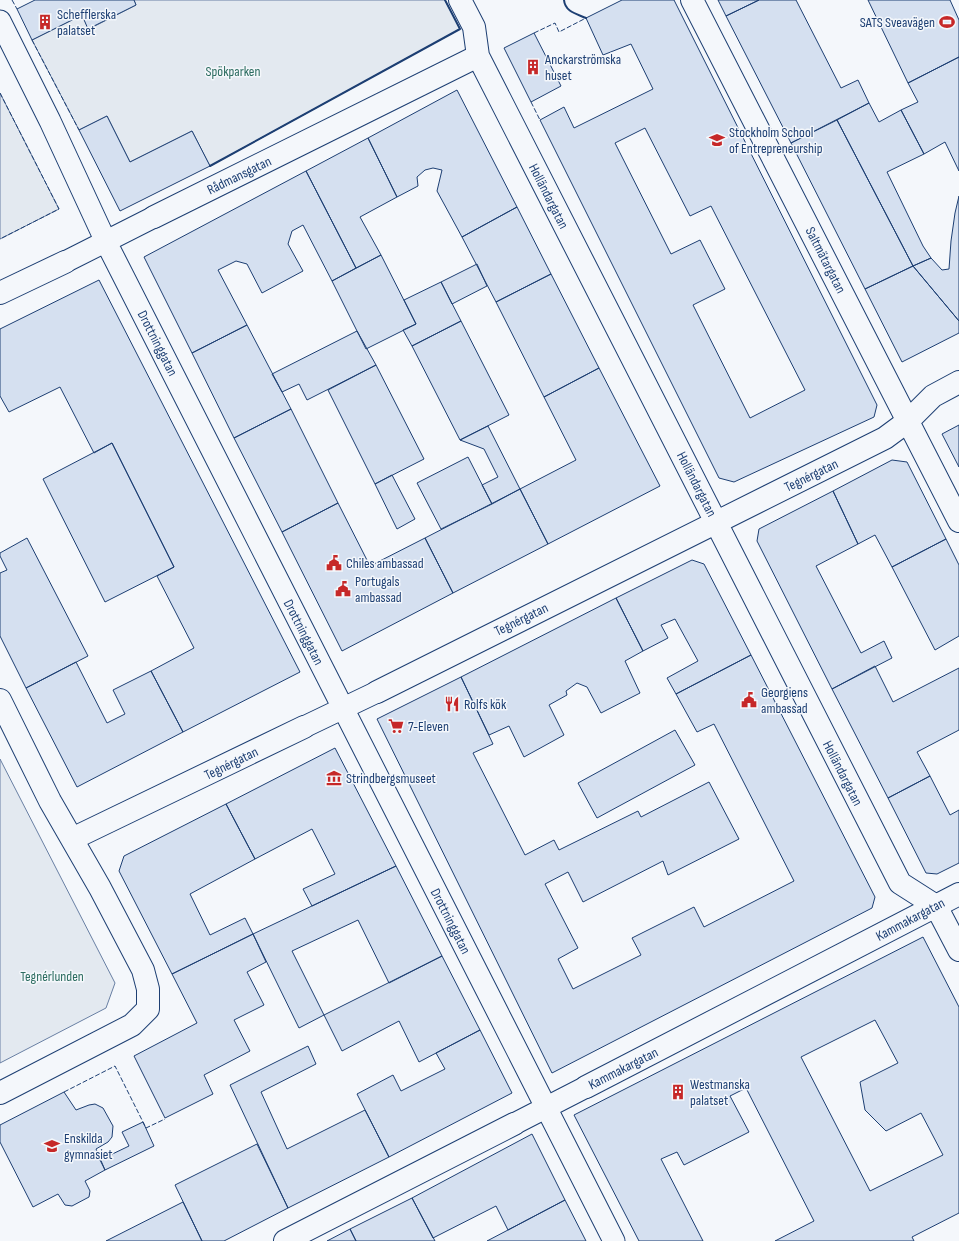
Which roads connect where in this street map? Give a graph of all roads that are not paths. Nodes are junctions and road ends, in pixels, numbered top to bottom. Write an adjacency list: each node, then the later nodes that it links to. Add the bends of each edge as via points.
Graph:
1 (460, 0): 4 (street, Holländargatan, via 474,27)
2 (692, 0): 10 (street, Saltmätargatan)
3 (0, 21): 6 (street, Drottninggatan)
4 (478, 56): 5 (street, Rådmansgatan); 12 (street, Holländargatan)
5 (154, 218): 6 (street, Rådmansgatan)
6 (106, 242): 7 (street, Rådmansgatan); 15 (street, Drottninggatan)
7 (65, 262): 8 (street, Rådmansgatan)
8 (0, 293)
9 (959, 382): 10 (street, Tegnérgatan, via 933,396)
10 (908, 421): 11 (street, Saltmätargatan); 12 (street, Tegnérgatan, via 885,438)
11 (959, 521)
12 (716, 522): 13 (street, Tegnérgatan); 19 (street, Holländargatan, via 900,883)
13 (377, 692): 15 (street, Tegnérgatan)
14 (0, 700): 17 (street, via 50,801)
15 (343, 709): 16 (street, Tegnérgatan); 23 (street, Drottninggatan)
16 (304, 727): 17 (street, Tegnérgatan)
17 (72, 839): 22 (street, via 143,970 148,989 148,1008 132,1025)
18 (959, 894): 19 (street, Kammakargatan)
19 (936, 906): 20 (street, Holländargatan); 21 (street, Kammakargatan)
20 (959, 950)
21 (586, 1087): 23 (street, Kammakargatan)
22 (0, 1093)
23 (546, 1108): 24 (street, Kammakargatan); 26 (street, Drottninggatan)
24 (514, 1124): 25 (street, Kammakargatan)
25 (285, 1241)
26 (614, 1241)

